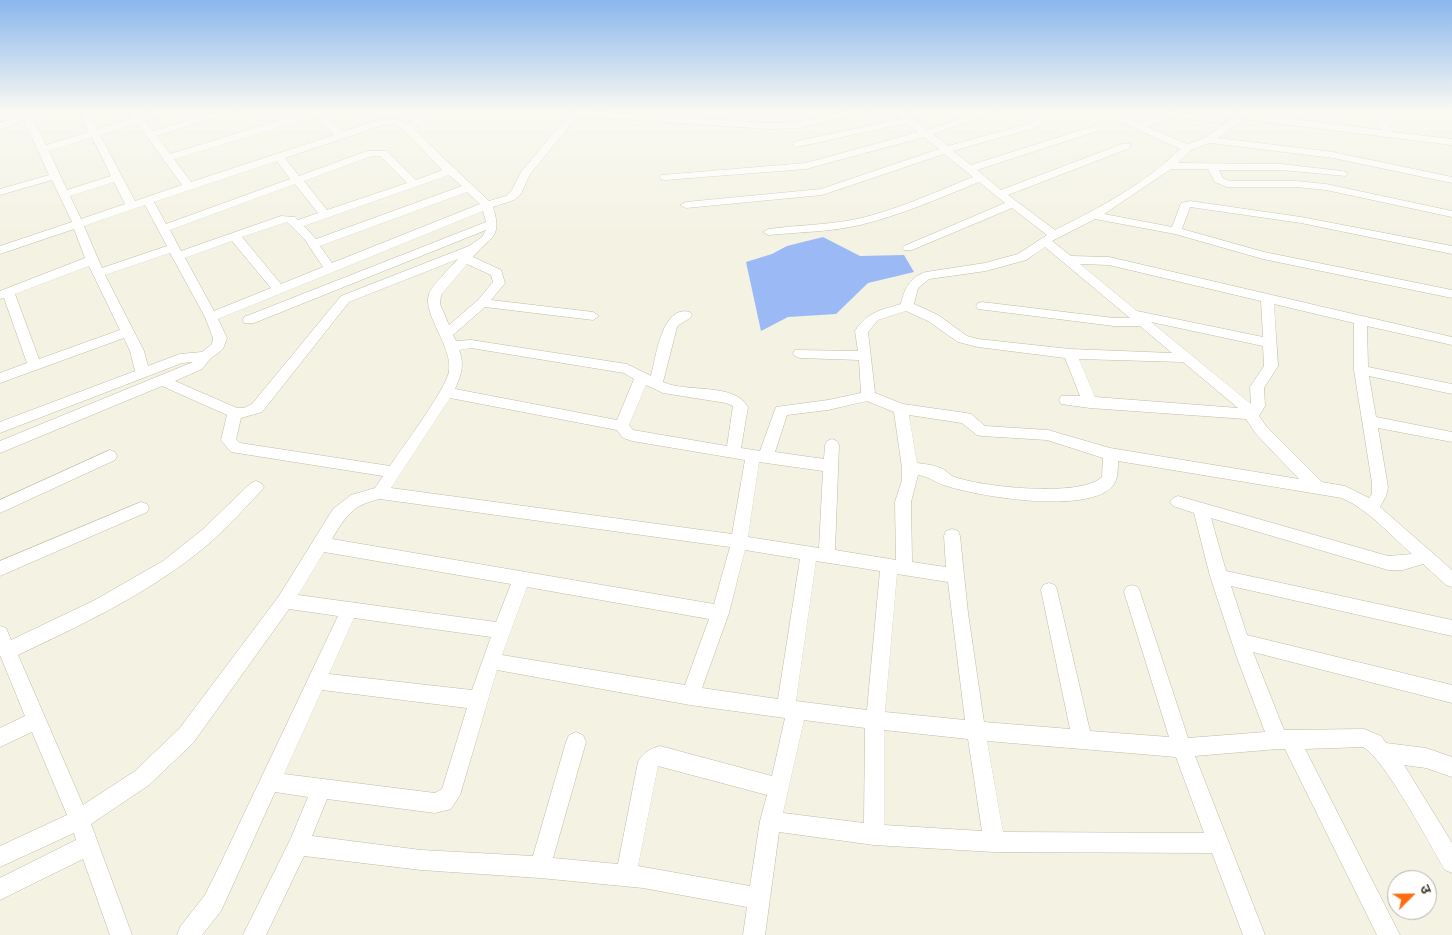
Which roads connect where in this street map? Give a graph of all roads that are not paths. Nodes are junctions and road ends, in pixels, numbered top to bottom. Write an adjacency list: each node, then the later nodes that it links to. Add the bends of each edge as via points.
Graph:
1 (46, 154): 24 (street)
2 (106, 154): 25 (street)
3 (165, 154): 18 (street)
4 (182, 154): 18 (street)
5 (289, 154): 17 (street)
6 (369, 154): 28 (street)
7 (384, 154): 30 (street)
8 (433, 154): 22 (street)
9 (541, 154): 38 (street, via 525,174 517,192 510,198)
10 (852, 154): 26 (street, via 806,166)
11 (935, 154): 39 (street, via 822,192)
12 (950, 154): 21 (street)
13 (1017, 154): 21 (street)
14 (1106, 154): 34 (street)
15 (1182, 154): 19 (street)
16 (1321, 154): 29 (street)
17 (279, 157): 28 (street); 31 (street)
18 (168, 158): 31 (street)
19 (1169, 166): 20 (street); 43 (street)
20 (1212, 166): 23 (street, via 1281,167); 42 (street, via 1219,180 1227,184 1326,187)
21 (969, 169): 27 (street)
22 (450, 171): 30 (street); 32 (street)
23 (1342, 174)
24 (56, 176): 33 (street); 35 (street)
25 (118, 177): 35 (street); 40 (street)
26 (665, 177)
27 (980, 178): 34 (street); 48 (street, via 866,220)
28 (298, 180): 41 (street); 47 (street)
29 (1452, 180)
30 (414, 184): 41 (street)
31 (188, 187): 36 (street)
32 (470, 187): 38 (street); 52 (street)
33 (0, 192)
34 (1000, 194): 37 (street)
35 (64, 195): 45 (street)
36 (148, 201): 40 (street); 47 (street)
37 (1013, 204): 51 (street); 53 (street)
38 (487, 205): 44 (street); 60 (street)
39 (686, 205)
40 (132, 207): 45 (street)
41 (325, 214): 46 (street)
42 (1452, 214)
43 (1094, 215): 49 (street); 51 (street)
44 (492, 222): 57 (street, via 491,234); 73 (street)
45 (78, 224): 54 (street); 58 (street)
46 (296, 225): 50 (street, via 290,218 285,218); 52 (street)
47 (163, 229): 56 (street)
48 (769, 232)
49 (1176, 232): 55 (street, via 1185,205 1190,204 1310,222); 64 (street)
50 (235, 237): 56 (street); 62 (street)
51 (1049, 238): 59 (street); 67 (street, via 1022,257 1007,262 917,280 911,288)
52 (314, 244): 60 (street)
53 (908, 248)
54 (0, 250)
55 (1452, 250)
56 (176, 252): 61 (street); 72 (street)
57 (469, 254): 66 (street, via 497,273 499,279); 77 (street, via 436,294 434,304); 98 (street, via 345,299 257,408)
58 (92, 260): 61 (street); 63 (street)
59 (1068, 260): 65 (street, via 1109,261); 69 (street)
60 (330, 269): 62 (street)
61 (98, 273): 76 (street)
62 (278, 288): 72 (street)
63 (4, 293): 85 (street)
64 (1452, 294)
65 (1267, 298): 74 (street); 79 (street)
66 (482, 303): 71 (street); 77 (street)
67 (907, 306): 81 (street, via 933,318 963,339); 83 (street, via 874,317 861,332)
68 (982, 306): 75 (street, via 1114,322)
69 (1131, 313): 75 (street); 79 (street)
70 (686, 315): 91 (street, via 677,318 670,326)
71 (593, 316)
72 (211, 317): 82 (street, via 220,338 218,346)
73 (249, 320)
74 (1360, 320): 78 (street); 86 (street)
75 (1142, 322): 84 (street)
76 (127, 332): 85 (street); 87 (street, via 137,351)
77 (449, 340): 88 (street, via 617,367); 93 (street, via 456,372)
78 (1452, 341)
79 (1270, 343): 99 (street, via 1271,366 1258,387 1258,411)
80 (800, 353): 83 (street)
81 (1070, 354): 84 (street); 96 (street)
82 (205, 356): 87 (street, via 180,359); 90 (street, via 197,366)
83 (865, 356): 94 (street)
84 (1188, 358): 99 (street)
85 (34, 365): 89 (street)
86 (1361, 370): 92 (street); 100 (street)
87 (142, 374): 102 (street)
88 (642, 377): 91 (street); 101 (street)
89 (0, 378)
90 (163, 381): 98 (street); 105 (street)
91 (655, 386): 106 (street, via 738,402 741,407)
92 (1452, 389)
93 (446, 392): 101 (street); 112 (street)
94 (868, 396): 97 (street); 108 (street, via 781,411)
95 (1066, 400): 96 (street)
96 (1090, 403): 99 (street)
97 (901, 409): 107 (street, via 966,418 982,431 1048,435); 111 (street)
98 (235, 413): 112 (street, via 228,440 236,448)
99 (1251, 414): 113 (street, via 1261,430)
100 (1369, 421): 103 (street); 117 (street, via 1381,493)
101 (621, 426): 106 (street, via 632,436)
102 (0, 428)
103 (1452, 437)
104 (832, 445): 110 (street)
105 (0, 447)
106 (733, 452): 108 (street)
107 (1110, 454): 111 (street, via 1106,483 1091,492 1079,494 1007,492 949,481 934,472); 113 (street)
108 (760, 455): 110 (street); 122 (street)
109 (110, 456): 118 (street)
110 (831, 466): 124 (street)
111 (910, 468): 126 (street, via 903,502)
112 (394, 472): 115 (street)
113 (1316, 486): 117 (street, via 1345,492)
114 (256, 487): 140 (street, via 190,550 148,579 94,610)
115 (380, 493): 122 (street); 123 (street, via 358,498 347,505)
116 (1178, 502): 120 (street)
117 (1370, 506): 125 (street)
118 (0, 507)
119 (141, 508): 127 (street)
120 (1201, 509): 125 (street, via 1388,563 1403,563); 129 (street)
121 (952, 536): 128 (street)
122 (739, 543): 124 (street); 136 (street)
123 (320, 544): 130 (street); 134 (street)
124 (818, 555): 126 (street); 146 (street)
125 (1426, 556): 131 (street)
126 (897, 568): 128 (street); 148 (street)
127 (0, 569)
128 (955, 576): 149 (street)
129 (1218, 576): 137 (street); 139 (street)
130 (522, 580): 136 (street); 138 (street)
131 (1452, 580)
132 (1049, 590): 151 (street)
133 (1132, 592): 154 (street)
134 (285, 601): 135 (street); 160 (street, via 186,736 142,778)
135 (349, 610): 138 (street); 142 (street)
136 (720, 613): 144 (street)
137 (1452, 628)
138 (501, 631): 141 (street)
139 (1240, 641): 143 (street); 152 (street, via 1252,678)
140 (3, 643): 147 (street)
141 (491, 661): 144 (street); 145 (street)
142 (317, 681): 145 (street); 157 (street)
143 (1452, 694)
144 (690, 696): 146 (street)
145 (478, 700): 158 (street, via 450,795 444,802)
146 (791, 709): 148 (street); 159 (street)
147 (36, 720): 150 (street); 160 (street)
148 (875, 720): 149 (street); 162 (street)
149 (976, 731): 151 (street); 163 (street)
150 (0, 738)
151 (1082, 739): 154 (street)
152 (1284, 741): 154 (street); 155 (street, via 1364,738); 178 (street)
153 (576, 742): 169 (street)
154 (1182, 748): 164 (street)
155 (1384, 752): 156 (street, via 1426,758); 168 (street)
156 (1452, 767)
157 (271, 782): 158 (street); 174 (street, via 213,903)
158 (322, 788): 166 (street)
159 (778, 788): 161 (street); 170 (street, via 660,756 653,758 648,762)
160 (79, 820): 165 (street); 167 (street)
161 (770, 821): 162 (street); 172 (street)
162 (874, 835): 163 (street)
163 (994, 842): 164 (street)
164 (1219, 844): 177 (street)
165 (88, 845): 171 (street); 173 (street)
166 (298, 845): 169 (street, via 421,860); 175 (street)
167 (0, 857)
168 (1452, 863)
169 (540, 867): 170 (street)
170 (626, 875): 172 (street)
171 (0, 889)
172 (758, 898): 176 (street)
173 (121, 935)
174 (188, 935)
175 (254, 935)
176 (754, 935)
177 (1254, 935)
178 (1389, 935)

